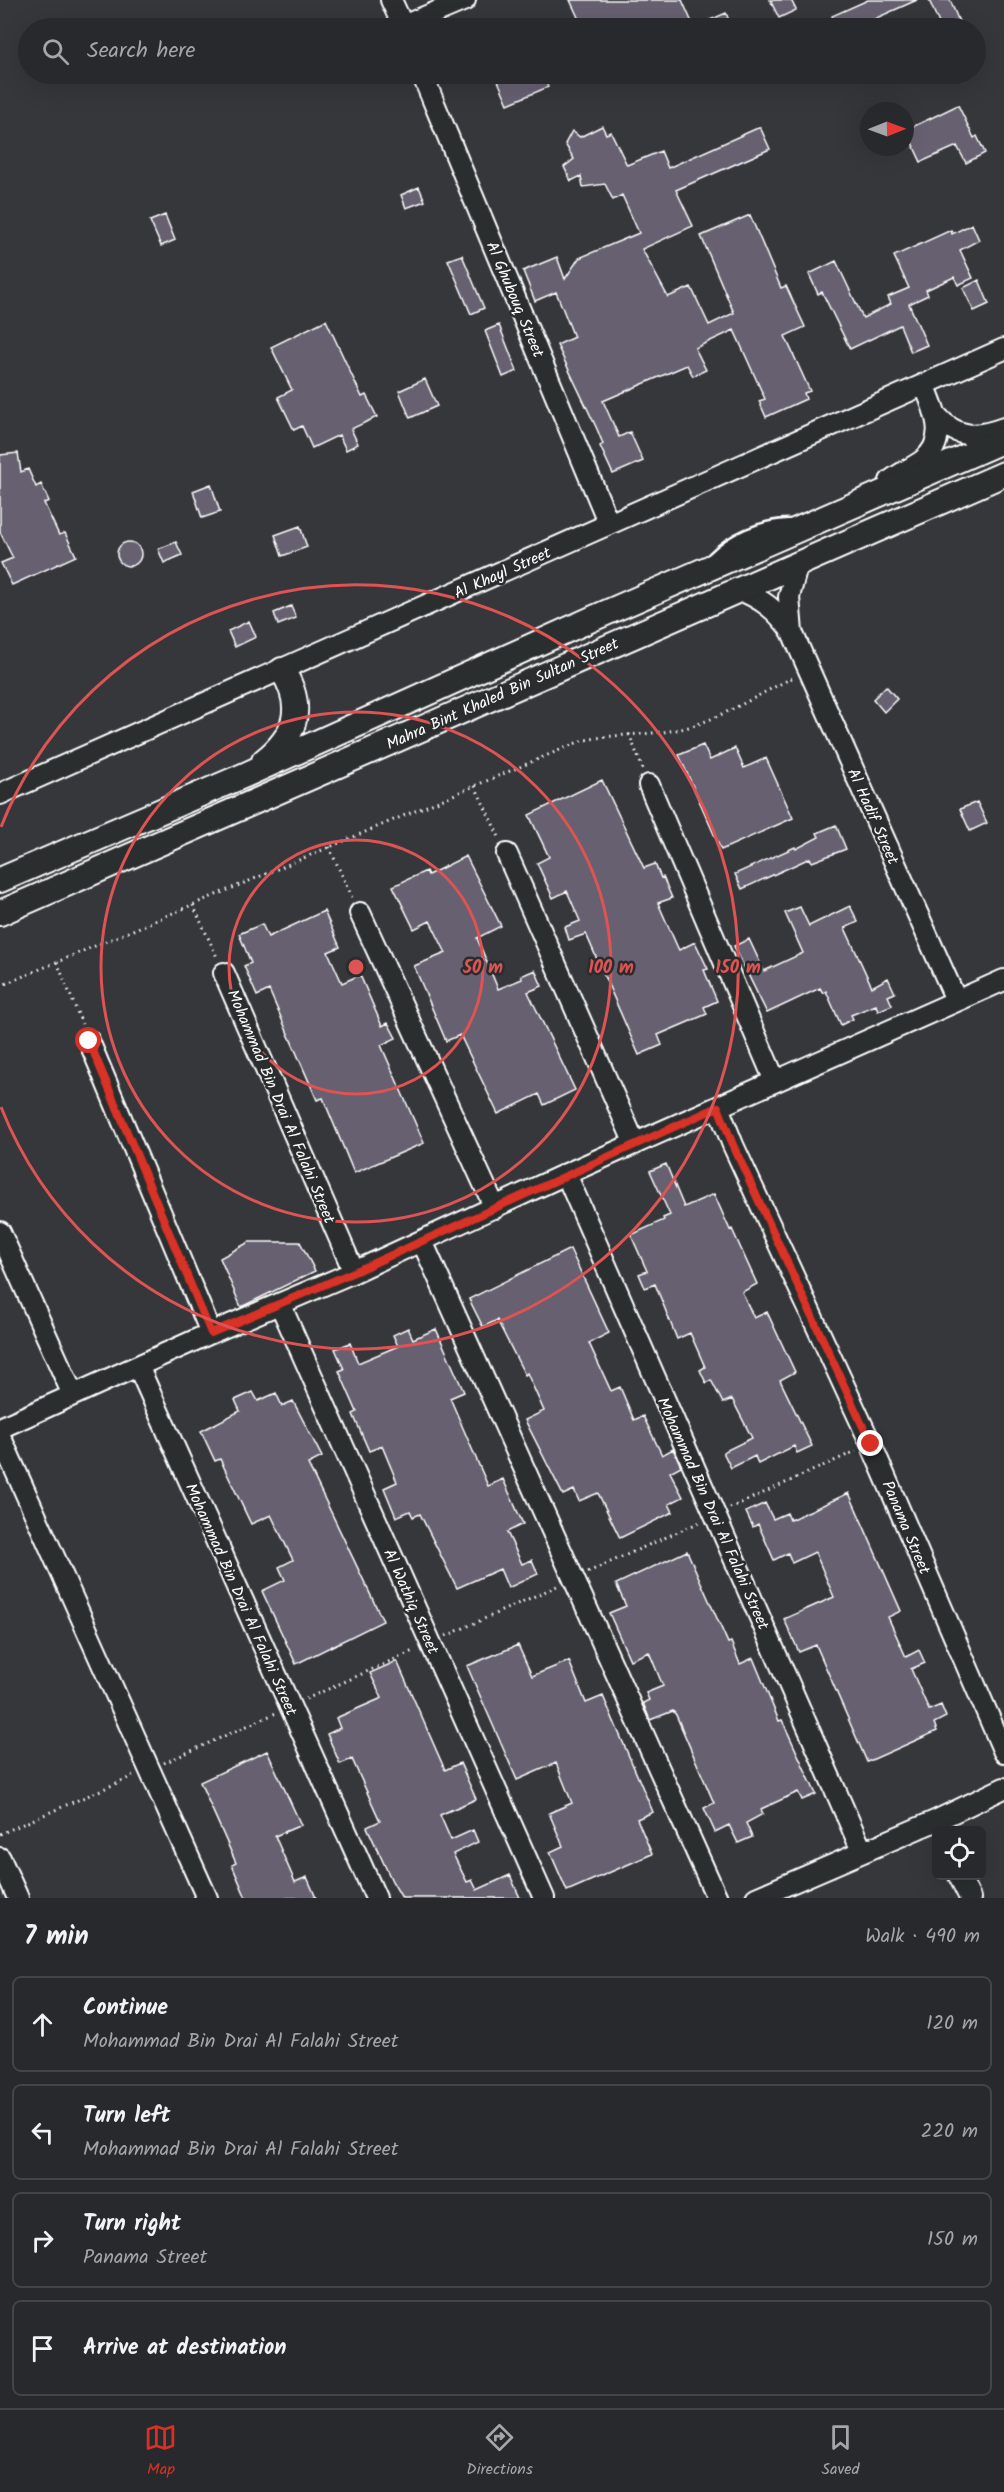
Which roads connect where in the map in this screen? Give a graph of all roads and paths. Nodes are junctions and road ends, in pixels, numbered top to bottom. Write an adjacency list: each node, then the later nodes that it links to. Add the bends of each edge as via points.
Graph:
1 (391, 0): 3 (street)
2 (465, 0): 4 (street)
3 (399, 18)
4 (424, 18)
5 (426, 84): 13 (street, Al Ghubouq Street)
6 (1004, 349): 7 (street, Al Khayl Street)
7 (924, 384): 8 (street); 13 (street, Al Khayl Street)
8 (937, 416): 9 (street, via 951,429 969,436); 12 (street, via 938,435 931,453 886,483)
9 (1004, 428)
10 (1004, 440): 12 (street, Mahra Bint Khaled Bin Sultan Street)
11 (1004, 474): 14 (street, Mahra Bint Khaled Bin Sultan Street)
12 (871, 500): 20 (street, Mahra Bint Khaled Bin Sultan Street)
13 (609, 524): 18 (street, Al Khayl Street)
14 (798, 563): 15 (street, Mahra Bint Khaled Bin Sultan Street); 16 (street, Al Hadif Street, via 789,597)
15 (737, 589): 16 (street, Al Hadif Street, via 774,609); 28 (street, Mahra Bint Khaled Bin Sultan Street)
16 (792, 632): 17 (street, Al Hadif Street)
17 (809, 669): 19 (path, via 698,724); 34 (street, Al Hadif Street)
18 (282, 670): 20 (street, via 295,698 292,728 284,742); 23 (street, Al Khayl Street)
19 (629, 734): 21 (path); 22 (path, via 581,741)
20 (245, 775): 26 (street, Mahra Bint Khaled Bin Sultan Street)
21 (649, 785): 36 (street)
22 (475, 786): 24 (path); 25 (path)
23 (0, 794)
24 (329, 848): 27 (path); 29 (path)
25 (507, 854): 38 (street)
26 (0, 880)
27 (193, 905): 30 (path); 31 (path)
28 (0, 913)
29 (360, 913): 40 (street)
30 (57, 962): 33 (path); 35 (path)
31 (224, 973): 43 (street, Mohammad Bin Drai Al Falahi Street)
32 (1004, 980): 34 (street)
33 (0, 986)
34 (957, 1000): 36 (street)
35 (89, 1041): 45 (street)
36 (775, 1081): 37 (street)
37 (718, 1107): 38 (street); 50 (street, Panama Street, via 871,1444)
38 (635, 1144): 39 (street)
39 (566, 1174): 40 (street); 54 (street, Mohammad Bin Drai Al Falahi Street)
40 (495, 1208): 42 (street)
41 (0, 1232): 47 (street)
42 (422, 1241): 43 (street); 62 (street)
43 (354, 1272): 44 (street)
44 (280, 1304): 45 (street); 61 (street, Al Wathiq Street)
45 (211, 1333): 46 (street)
46 (138, 1366): 47 (street); 60 (street, Mohammad Bin Drai Al Falahi Street)
47 (73, 1395): 48 (street)
48 (0, 1428)
49 (0, 1436): 59 (street)
50 (1004, 1752)
51 (1004, 1788): 52 (street)
52 (937, 1826)
53 (932, 1828): 54 (street)
54 (862, 1851): 57 (street)
55 (0, 1858): 58 (street)
56 (961, 1880): 64 (street)
57 (796, 1890): 63 (street)
58 (18, 1898)
59 (207, 1898)
60 (376, 1898)
61 (544, 1898)
62 (717, 1898)
63 (756, 1898)
64 (970, 1898)

